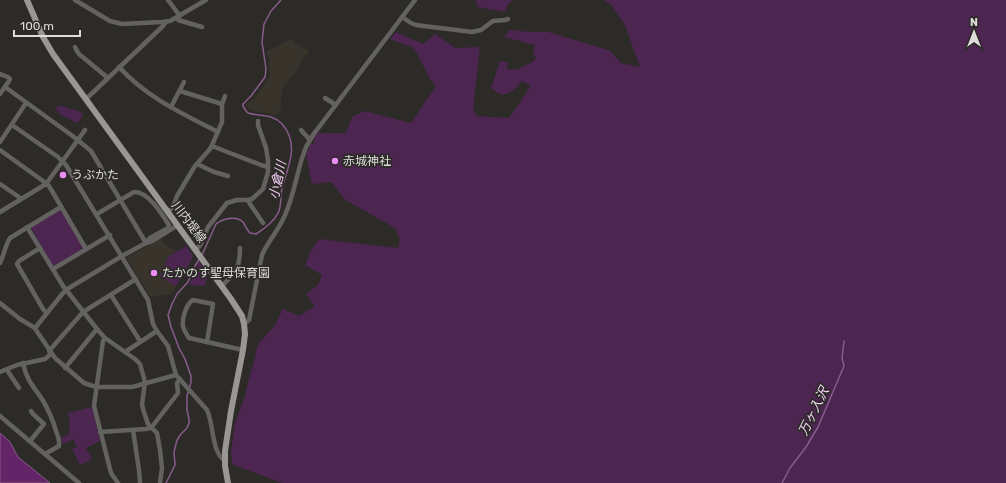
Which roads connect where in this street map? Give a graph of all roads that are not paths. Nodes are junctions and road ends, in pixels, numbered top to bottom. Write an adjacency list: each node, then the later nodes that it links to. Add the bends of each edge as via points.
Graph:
1 (28, 0): 21 (main road, 川内堤線, via 48,46)
2 (75, 0): 9 (street, via 110,21 118,23)
3 (168, 0): 6 (street)
4 (206, 0): 6 (street)
5 (414, 0): 7 (street)
6 (178, 17): 9 (street); 10 (street, via 178,20)
7 (402, 17): 8 (street, via 416,25 472,32 482,30 493,21); 24 (street)
8 (508, 19)
9 (166, 22): 12 (street)
10 (202, 27)
11 (75, 47): 14 (street, via 79,54)
12 (119, 67): 14 (street); 25 (street, via 150,95)
13 (0, 74): 16 (street, via 10,79)
14 (108, 78): 21 (street)
15 (184, 82): 17 (street)
16 (5, 87): 18 (street); 22 (street)
17 (180, 91): 23 (street); 25 (street)
18 (0, 94)
19 (225, 96): 23 (street)
20 (325, 98): 24 (street)
21 (86, 99): 47 (main road, 川内堤線)
22 (26, 103): 27 (street); 31 (street)
23 (222, 104): 30 (street, via 223,118)
24 (336, 105): 32 (street)
25 (171, 107): 30 (street)
26 (258, 121): 38 (street)
27 (12, 125): 33 (street); 36 (street)
28 (85, 130): 31 (street)
29 (301, 130): 32 (street)
30 (218, 132): 34 (street)
31 (78, 140): 36 (street); 43 (street, via 91,151)
32 (310, 140): 68 (street, via 284,218 262,255 249,320)
33 (0, 142)
34 (212, 146): 37 (street); 38 (street)
35 (0, 150): 41 (street)
36 (63, 161): 41 (street); 48 (street)
37 (197, 164): 39 (street); 47 (street)
38 (268, 167): 44 (street, via 263,189)
39 (228, 176)
40 (0, 184): 42 (street)
41 (46, 184): 42 (street); 45 (street)
42 (21, 199): 46 (street)
43 (120, 200): 48 (street); 53 (street); 53 (street, via 139,192 152,201 170,225)
44 (248, 200): 49 (street); 57 (street, via 235,200 225,204 208,227)
45 (61, 207): 51 (street); 56 (street)
46 (0, 212)
47 (168, 212): 50 (main road, 川内堤線)
48 (97, 214): 52 (street)
49 (264, 223)
50 (178, 225): 53 (street); 57 (main road, 川内堤線)
51 (28, 227): 54 (street); 59 (street, via 9,239)
52 (110, 235): 56 (street); 58 (street)
53 (146, 243): 58 (street)
54 (40, 248): 60 (street); 67 (street, via 17,264)
55 (240, 248): 62 (street, via 238,265)
56 (86, 249): 60 (street)
57 (199, 254): 62 (main road, 川内堤線)
58 (122, 256): 61 (street); 63 (street)
59 (0, 263)
60 (53, 269): 63 (street)
61 (136, 279): 64 (street); 71 (street, via 148,300)
62 (222, 286): 68 (main road, 川内堤線, via 239,311)
63 (66, 291): 66 (street); 67 (street)
64 (111, 295): 66 (street); 73 (street)
65 (0, 303): 69 (street)
66 (83, 312): 70 (street); 76 (street)
67 (47, 313): 69 (street)
68 (244, 324): 75 (main road, 川内堤線)
69 (35, 328): 76 (street)
70 (97, 329): 72 (street); 79 (street)
71 (157, 331): 73 (street); 82 (street, via 170,350)
72 (105, 338): 77 (street); 85 (street)
73 (140, 342): 77 (street)
74 (207, 342): 74 (street, via 189,338 183,326 186,307 193,300 213,304); 75 (street)
75 (243, 350): 94 (main road, 川内堤線)
76 (50, 352): 78 (street, via 45,359); 79 (street)
77 (125, 352): 84 (street, via 140,364)
78 (23, 363): 80 (street); 93 (street, via 30,383 55,425 60,442 60,446)
79 (65, 368): 85 (street, via 84,383)
80 (7, 370): 81 (street); 86 (street)
81 (0, 372)
82 (176, 375): 83 (street); 84 (street)
83 (180, 379): 89 (street, via 177,382 178,393); 94 (street, via 207,410 218,455)
84 (145, 384): 85 (street, via 129,388); 89 (street, via 142,406)
85 (96, 387): 91 (street, via 94,406)
86 (19, 388)
87 (31, 411): 92 (street, via 44,424)
88 (0, 416): 92 (street)
89 (151, 428): 90 (street); 98 (street, via 157,433 160,450)
90 (133, 430): 91 (street); 97 (street)
91 (100, 432): 96 (street, via 111,473)
92 (30, 441): 93 (street)
93 (45, 454): 95 (street)
94 (225, 461): 99 (main road, 川内堤線)
95 (79, 483)
96 (118, 483)
97 (140, 483)
98 (160, 483)
99 (228, 483)

